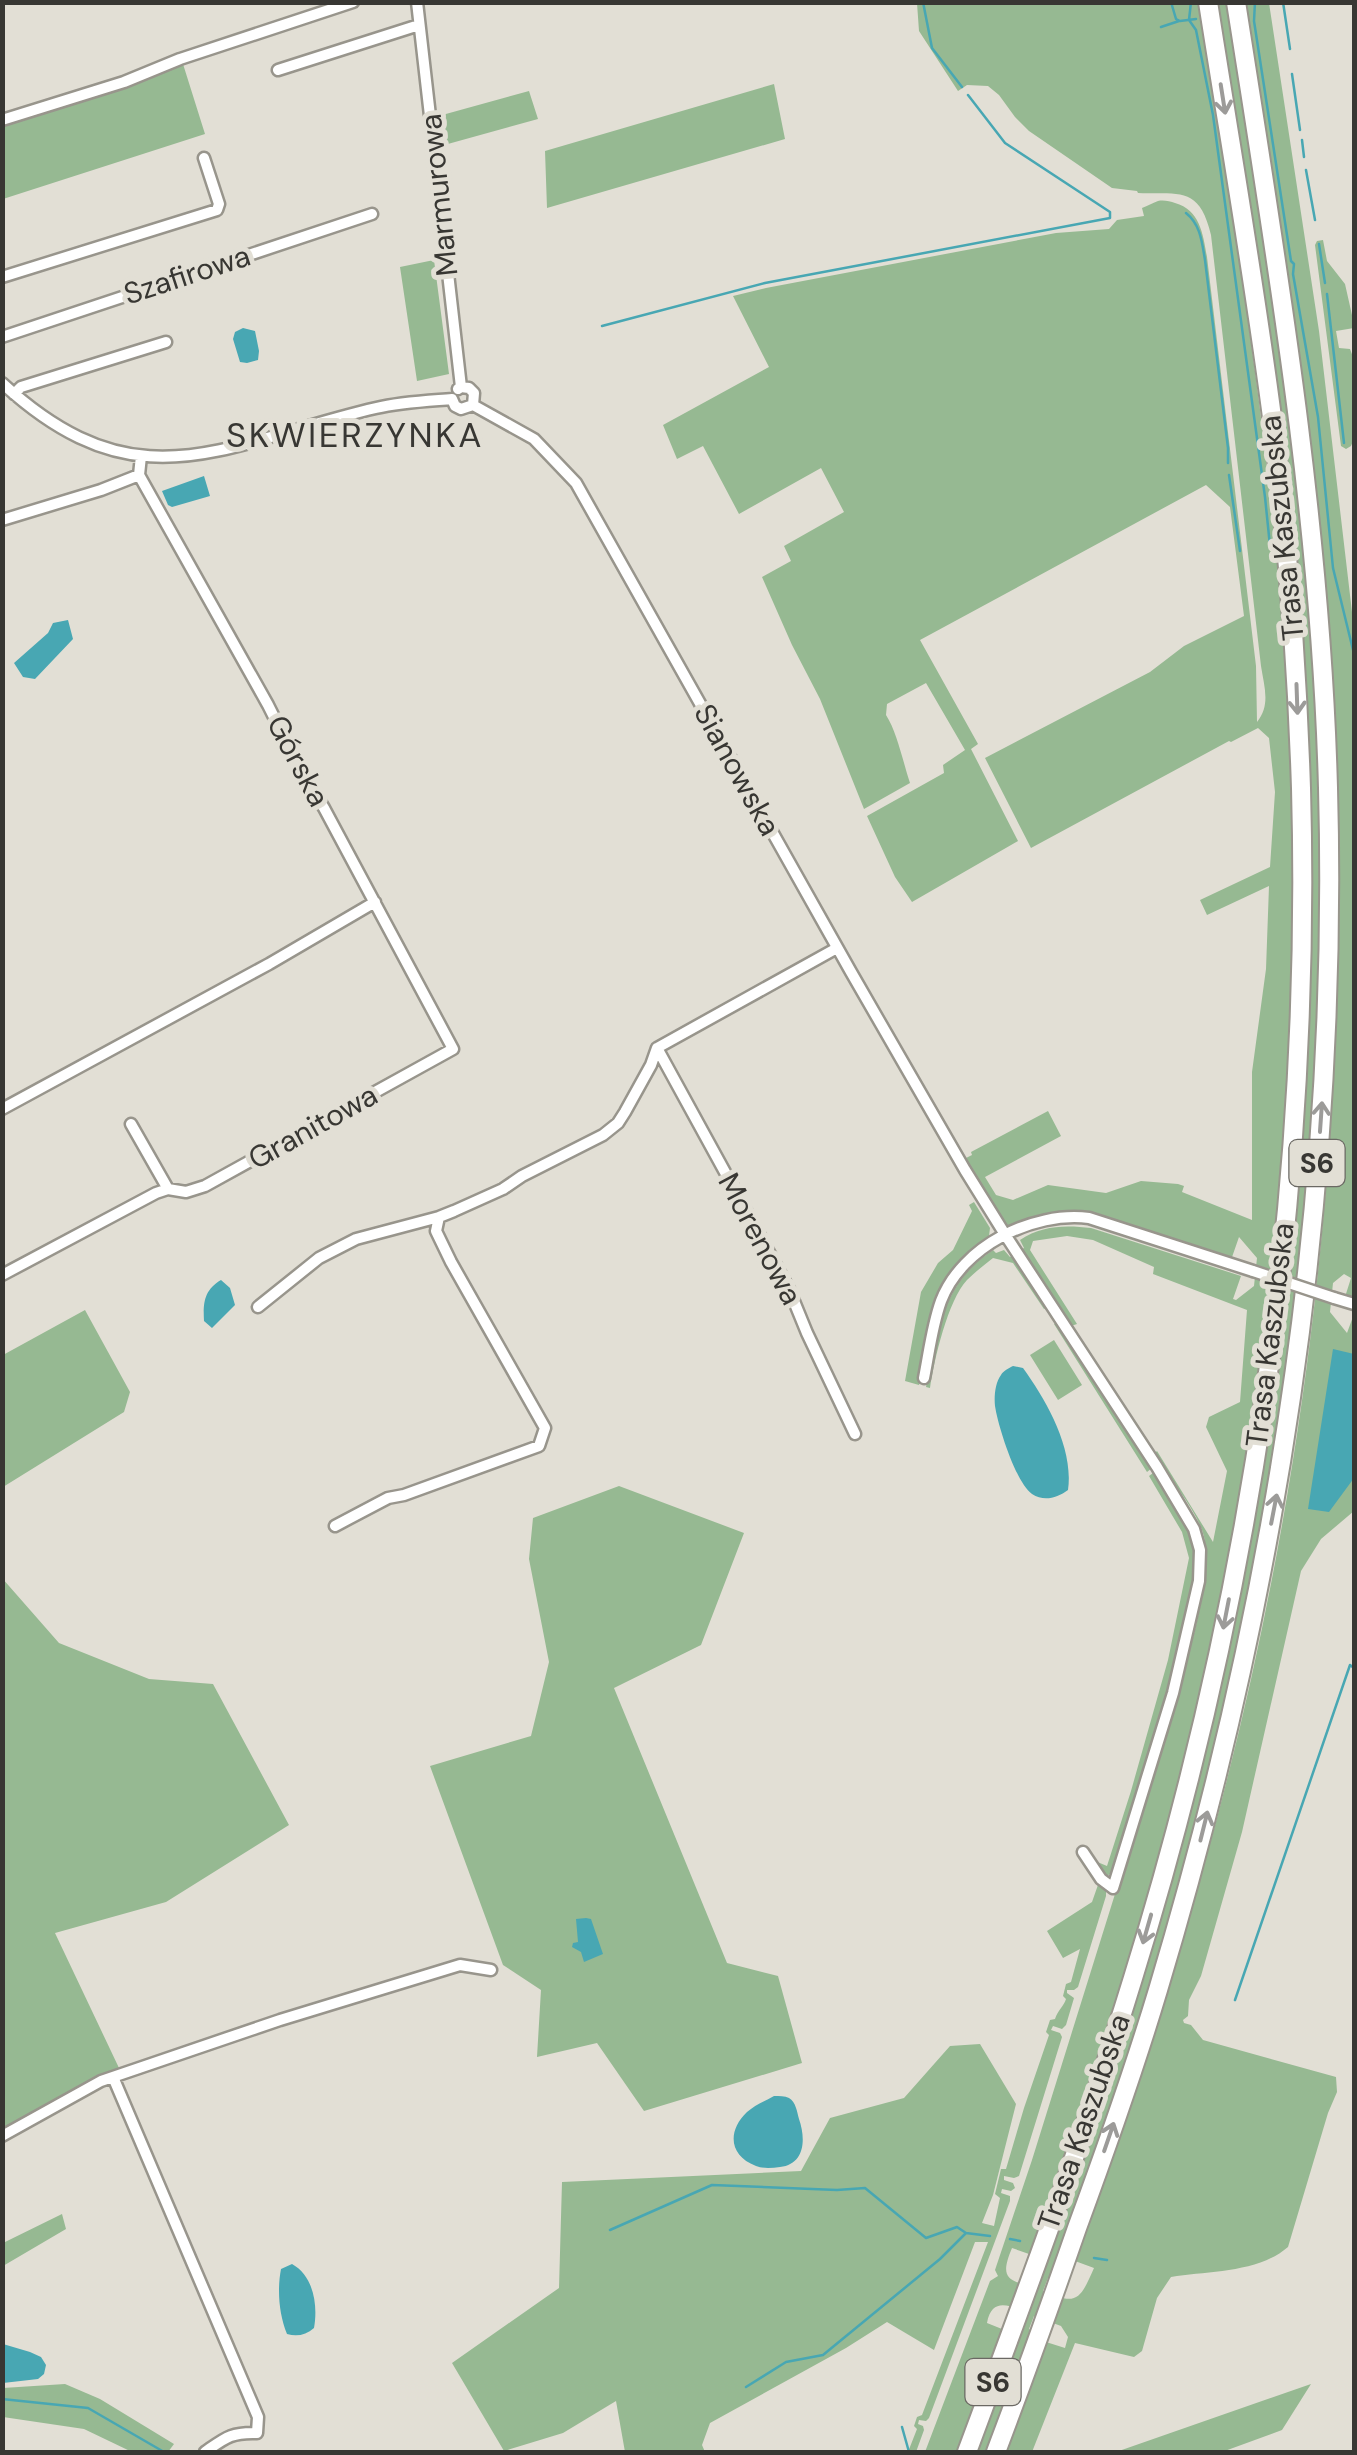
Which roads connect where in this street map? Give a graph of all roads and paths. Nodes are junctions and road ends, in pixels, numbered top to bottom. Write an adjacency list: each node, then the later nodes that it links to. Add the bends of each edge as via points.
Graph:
1 (353, 2): 7 (street)
2 (417, 2): 5 (street, Marmurowa)
3 (1208, 2): 41 (highway, Trasa Kaszubska / S6, one-way to 41, via 1272,424 1296,668 1301,912 1286,1212 1251,1479 1198,1737 1134,1974)
4 (1236, 2): 42 (highway, Trasa Kaszubska / S6, one-way to 4, via 1158,1989 1226,1744 1278,1484 1313,1214 1329,912 1323,666 1300,419)
5 (420, 25): 6 (street); 14 (street, Marmurowa)
6 (278, 70)
7 (2, 120)
8 (204, 158): 10 (street, via 217,210)
9 (372, 214): 11 (street, Szafirowa)
10 (2, 277)
11 (2, 336)
12 (166, 342): 15 (street, via 21,386)
13 (2, 383): 15 (street)
14 (461, 387): 16 (street); 17 (street, via 474,394)
15 (14, 394): 18 (street, via 88,442)
16 (452, 398): 17 (street, via 461,409); 18 (street, via 378,408 213,453)
17 (473, 405): 22 (street, Sianowska, via 534,439 576,483)
18 (141, 456): 19 (street)
19 (139, 475): 20 (street); 21 (street, Górska)
20 (2, 520)
21 (375, 902): 23 (street, Górska); 25 (street)
22 (837, 948): 24 (street); 29 (street, Sianowska)
23 (453, 1048): 27 (street, Granitowa, via 205,1186)
24 (657, 1048): 28 (street, via 618,1123); 34 (street, Morenowa, via 789,1289)
25 (2, 1110)
26 (131, 1124): 27 (street)
27 (168, 1190): 30 (street, Granitowa)
28 (439, 1217): 32 (street, via 356,1239 319,1258); 35 (street, via 436,1231 451,1262 545,1428 539,1446 388,1498)
29 (1006, 1236): 31 (street, bridge, via 1050,1218 1090,1218); 33 (street, via 981,1250 948,1287); 36 (street, Sianowska, via 1190,1519 1200,1550 1173,1693 1114,1888)
30 (2, 1275)
31 (1354, 1304)
32 (258, 1307)
33 (924, 1378)
34 (855, 1434)
35 (334, 1526)
36 (1083, 1852)
37 (491, 1970): 38 (street, via 460,1965)
38 (113, 2077): 39 (street); 40 (street, via 258,2417 257,2433 227,2436)
39 (2, 2136)
40 (206, 2452)
41 (967, 2452)
42 (996, 2452)

